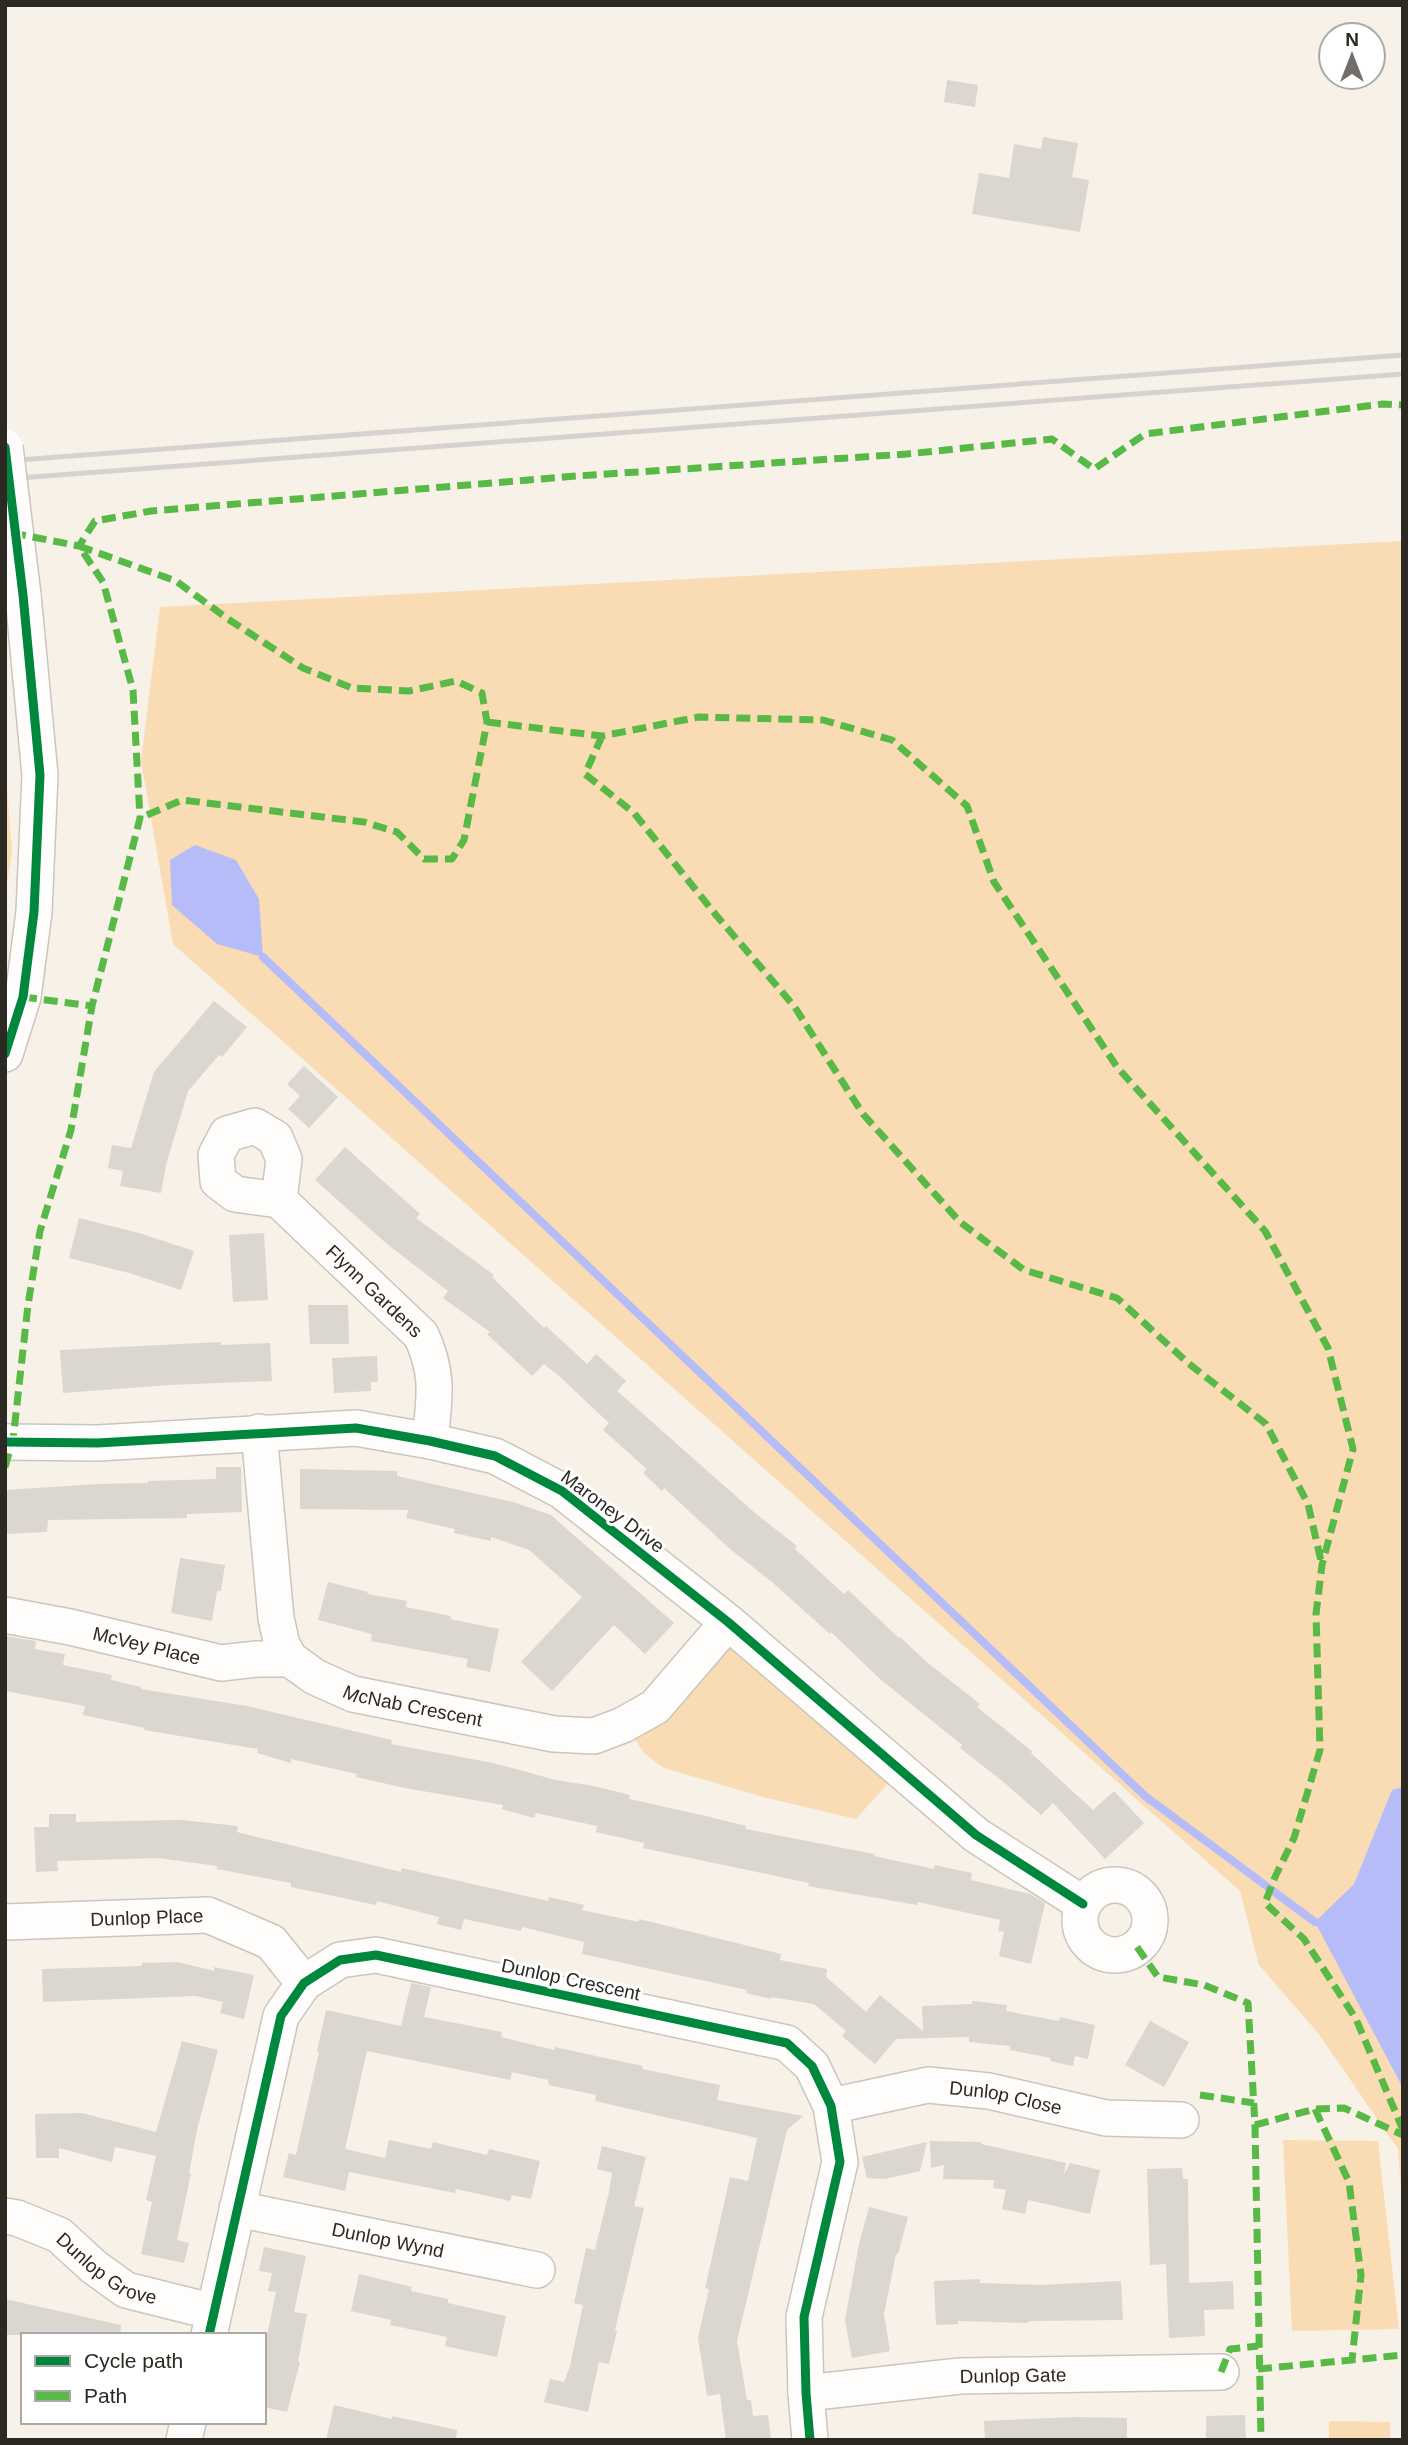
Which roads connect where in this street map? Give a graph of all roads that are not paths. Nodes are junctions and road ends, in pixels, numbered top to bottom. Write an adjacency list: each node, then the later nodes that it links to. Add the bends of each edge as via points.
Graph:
1 (5, 447): 2 (street, bridge, via 40,775 35,899 23,997)
2 (5, 1054)
3 (279, 1200): 6 (street, Flynn Gardens, via 422,1335 432,1359 435,1386)
4 (259, 1432): 5 (street, Maroney Drive, via 98,1443); 6 (street, Maroney Drive, via 356,1428); 9 (street, via 276,1618)
5 (8, 1439)
6 (430, 1441): 8 (street, Maroney Drive, via 495,1456 562,1490)
7 (5, 1615): 9 (street, McVey Place, via 221,1663)
8 (728, 1622): 9 (street, McNab Crescent, via 655,1707 594,1736 554,1734 353,1694 315,1677); 10 (street, Maroney Drive, via 976,1835)
9 (290, 1659)
10 (1083, 1904)
11 (5, 1922): 12 (street, Dunlop Place, via 208,1915 271,1942)
12 (304, 1983): 13 (street, Dunlop Crescent, via 340,1961 376,1955 787,2043 812,2066); 15 (street, Dunlop Crescent, via 281,2016)
13 (831, 2106): 14 (street, Dunlop Close, via 928,2085 989,2091 1106,2118); 20 (street, Dunlop Crescent, via 840,2162 804,2317)
14 (1181, 2120)
15 (237, 2209): 17 (street, Dunlop Wynd); 18 (street, Dunlop Crescent)
16 (5, 2216): 18 (street, Dunlop Grove, via 59,2235 126,2290)
17 (537, 2270)
18 (211, 2323)
19 (1221, 2372): 20 (street, Dunlop Gate, via 960,2376)
20 (806, 2393): 21 (street, Dunlop Crescent)
21 (810, 2440)

